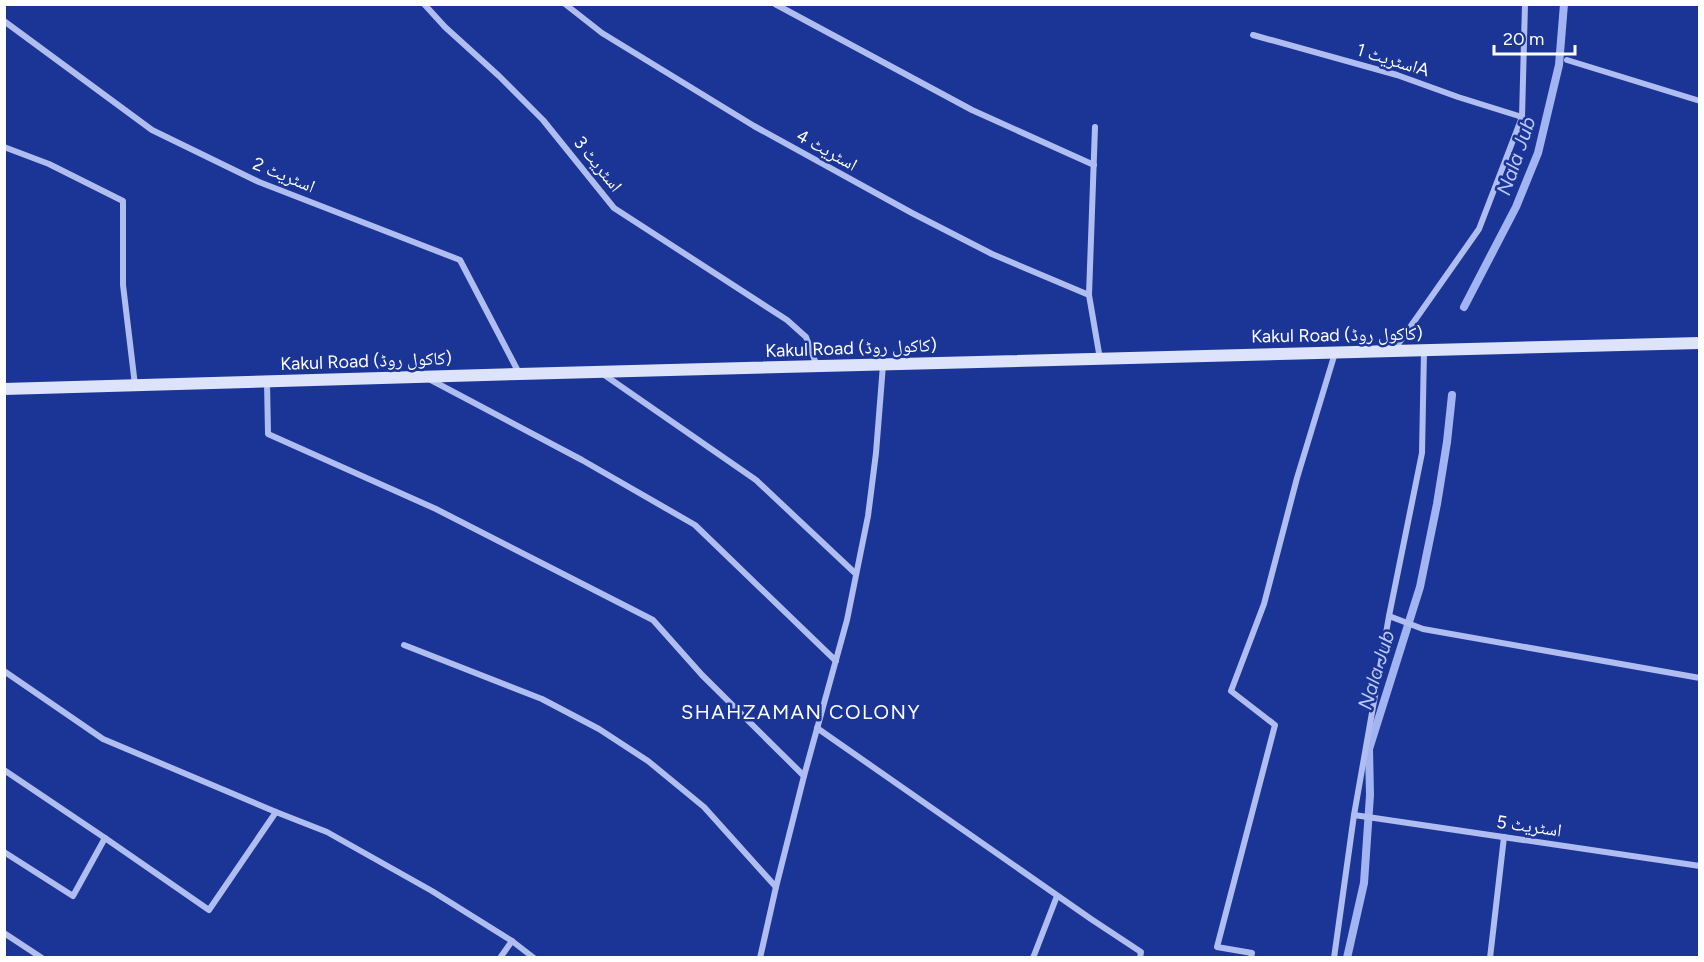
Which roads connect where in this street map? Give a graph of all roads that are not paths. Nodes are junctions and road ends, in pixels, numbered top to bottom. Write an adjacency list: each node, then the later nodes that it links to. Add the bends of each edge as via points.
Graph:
1 (424, 4): 20 (street, اسٹریٹ 3, via 543,120 614,208 788,320 806,337)
2 (565, 4): 13 (street, اسٹریٹ 4, via 602,33 754,126 992,254)
3 (775, 4): 12 (street, via 972,110)
4 (1525, 4): 9 (street)
5 (4, 21): 22 (street, اسٹریٹ 2, via 152,130 259,182 460,260)
6 (1254, 35): 9 (street, اسٹریٹ 1A, via 1397,75)
7 (1567, 60): 8 (street)
8 (1700, 100)
9 (1522, 117): 15 (street, via 1479,229)
10 (1095, 127): 12 (street)
11 (4, 147): 25 (street, via 49,164 123,201 123,285)
12 (1094, 165): 13 (street)
13 (1089, 295): 18 (street)
14 (1700, 344): 16 (main road, Kakul Road (کاکول روڈ))
15 (1394, 351): 16 (main road, Kakul Road (کاکول روڈ)); 17 (main road, Kakul Road (کاکول روڈ))
16 (1424, 351): 28 (street, via 1422,453)
17 (1335, 353): 18 (main road, Kakul Road (کاکول روڈ)); 52 (street, via 1264,604 1231,691 1275,725 1217,947 1252,953)
18 (1100, 359): 19 (main road, Kakul Road (کاکول روڈ))
19 (883, 364): 20 (main road, Kakul Road (کاکول روڈ)); 27 (street, via 868,516)
20 (817, 367): 21 (main road, Kakul Road (کاکول روڈ))
21 (600, 372): 22 (main road, Kakul Road (کاکول روڈ)); 27 (street, via 756,480)
22 (519, 374): 23 (main road, Kakul Road (کاکول روڈ))
23 (426, 378): 24 (main road, Kakul Road (کاکول روڈ)); 30 (street, via 582,460 694,525)
24 (267, 382): 25 (main road, Kakul Road (کاکول روڈ)); 35 (street, via 268,434 436,509 653,620 702,675)
25 (135, 385): 26 (main road, Kakul Road (کاکول روڈ))
26 (4, 389)
27 (856, 574): 30 (street)
28 (1389, 616): 32 (street, via 1423,629); 37 (street)
29 (404, 645): 42 (street, via 542,699 619,742 704,807)
30 (836, 661): 33 (street)
31 (4, 671): 36 (street, via 103,740)
32 (1700, 678)
33 (817, 728): 35 (street); 43 (street)
34 (4, 770): 38 (street)
35 (804, 776): 42 (street)
36 (276, 812): 38 (street, via 209,910); 45 (street, via 327,832)
37 (1354, 815): 39 (street, اسٹریٹ 5); 53 (street)
38 (105, 837): 40 (street, via 73,896)
39 (1504, 837): 41 (street, اسٹریٹ 5); 54 (street)
40 (4, 852)
41 (1700, 866)
42 (776, 887): 49 (street)
43 (1058, 896): 50 (street); 51 (street, via 1141,952)
44 (4, 933): 46 (street)
45 (512, 941): 47 (street); 48 (street)
46 (42, 957)
47 (500, 957)
48 (534, 957)
49 (760, 957)
50 (1033, 957)
51 (1140, 957)
52 (1251, 957)
53 (1334, 957)
54 (1490, 957)

